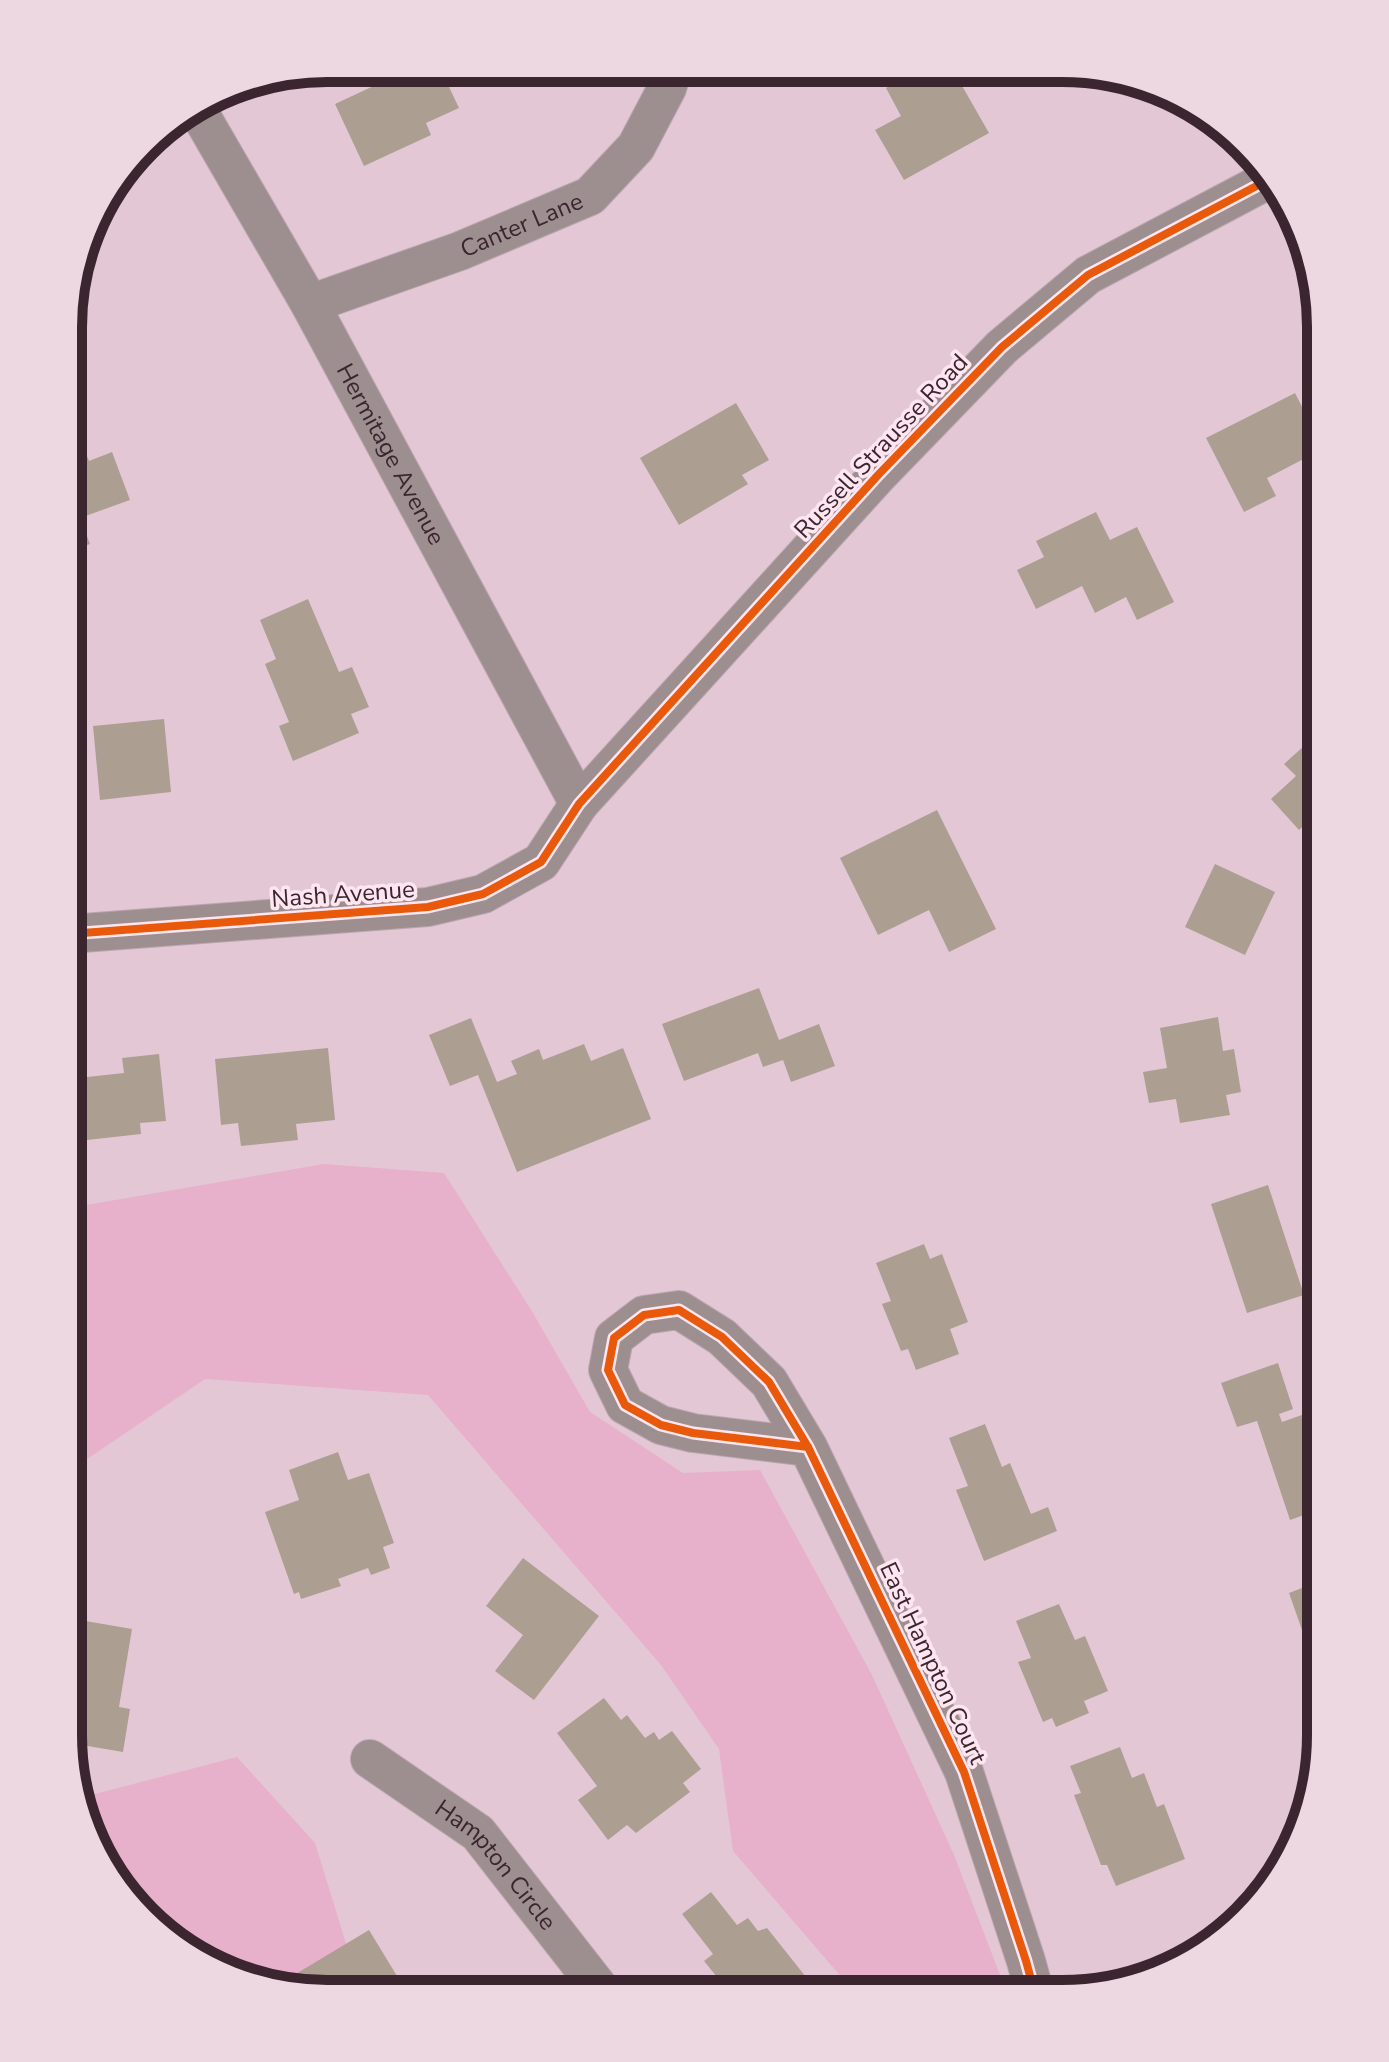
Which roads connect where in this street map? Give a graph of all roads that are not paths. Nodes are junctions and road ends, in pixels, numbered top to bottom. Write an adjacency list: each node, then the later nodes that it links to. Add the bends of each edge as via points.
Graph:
1 (669, 82): 4 (street, Canter Lane, via 636,147 590,196 460,251)
2 (201, 117): 4 (street, Hermitage Avenue)
3 (1260, 184): 5 (street, Russell Strausse Road, via 1088,275 1002,347)
4 (310, 304): 5 (street, Hermitage Avenue)
5 (579, 804): 6 (street, Nash Avenue, via 541,862 483,894 428,907)
6 (82, 933)
7 (808, 1447): 7 (street, East Hampton Court, via 693,1433 661,1425 625,1405 608,1370 614,1338 644,1315 679,1310 722,1337 769,1382); 10 (street, East Hampton Court, via 964,1772)
8 (370, 1759): 9 (street, Hampton Circle, via 478,1833)
9 (593, 1980)
10 (1031, 1980)

